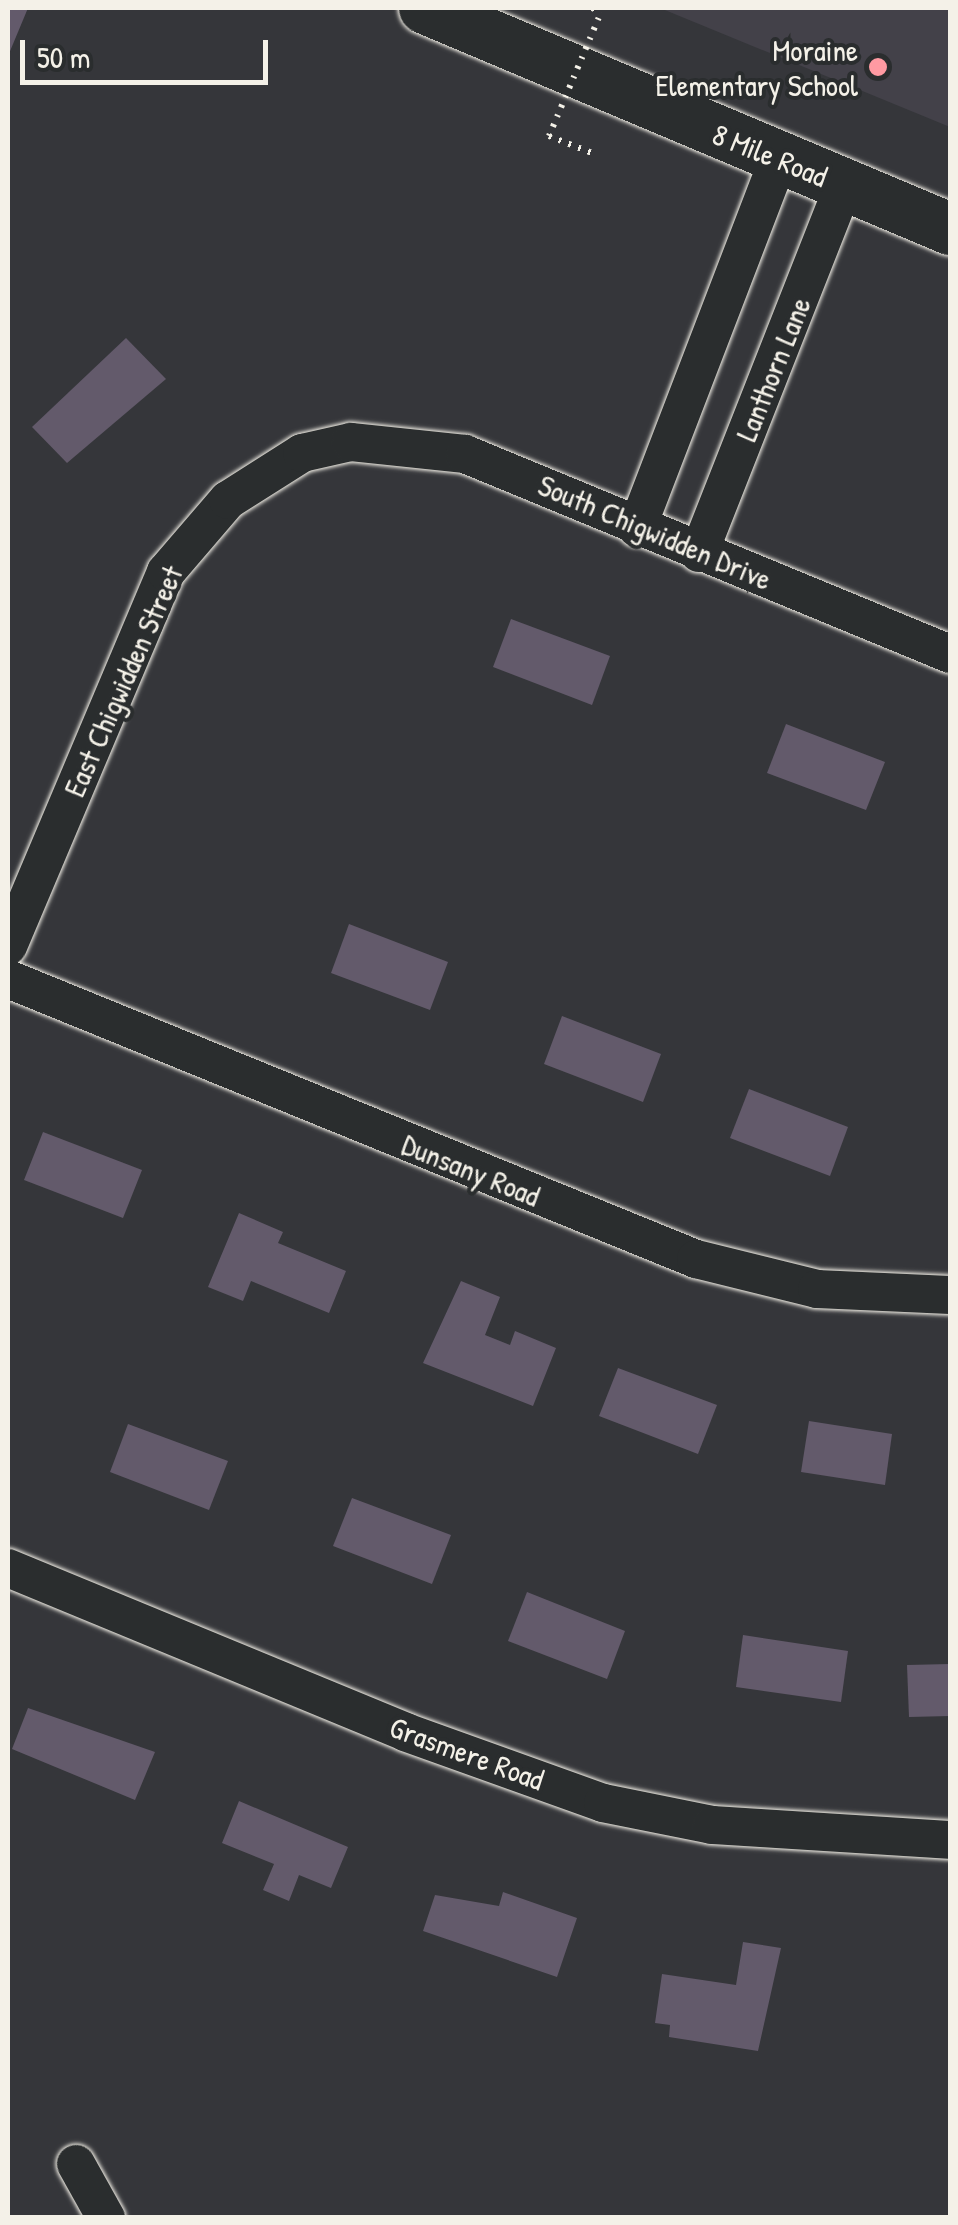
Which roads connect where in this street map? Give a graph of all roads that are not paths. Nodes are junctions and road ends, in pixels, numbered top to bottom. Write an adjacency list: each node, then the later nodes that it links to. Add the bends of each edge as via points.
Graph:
1 (424, 8): 2 (main road, 8 Mile Road)
2 (778, 160): 3 (main road, 8 Mile Road); 6 (street)
3 (844, 186): 4 (main road, 8 Mile Road); 7 (street, Lanthorn Lane)
4 (950, 229)
5 (351, 442): 6 (street, South Chigwidden Drive, via 465,454); 9 (street, East Chigwidden Street, via 302,454 228,500 166,572)
6 (638, 528): 7 (street, South Chigwidden Drive)
7 (700, 552): 8 (street, South Chigwidden Drive)
8 (950, 654)
9 (8, 946)
10 (8, 979): 11 (street, Dunsany Road, via 696,1259 817,1289)
11 (950, 1295)
12 (8, 1568): 13 (street, Grasmere Road, via 404,1732 603,1802 712,1825)
13 (950, 1840)
14 (76, 2164): 15 (street)
15 (106, 2218)

